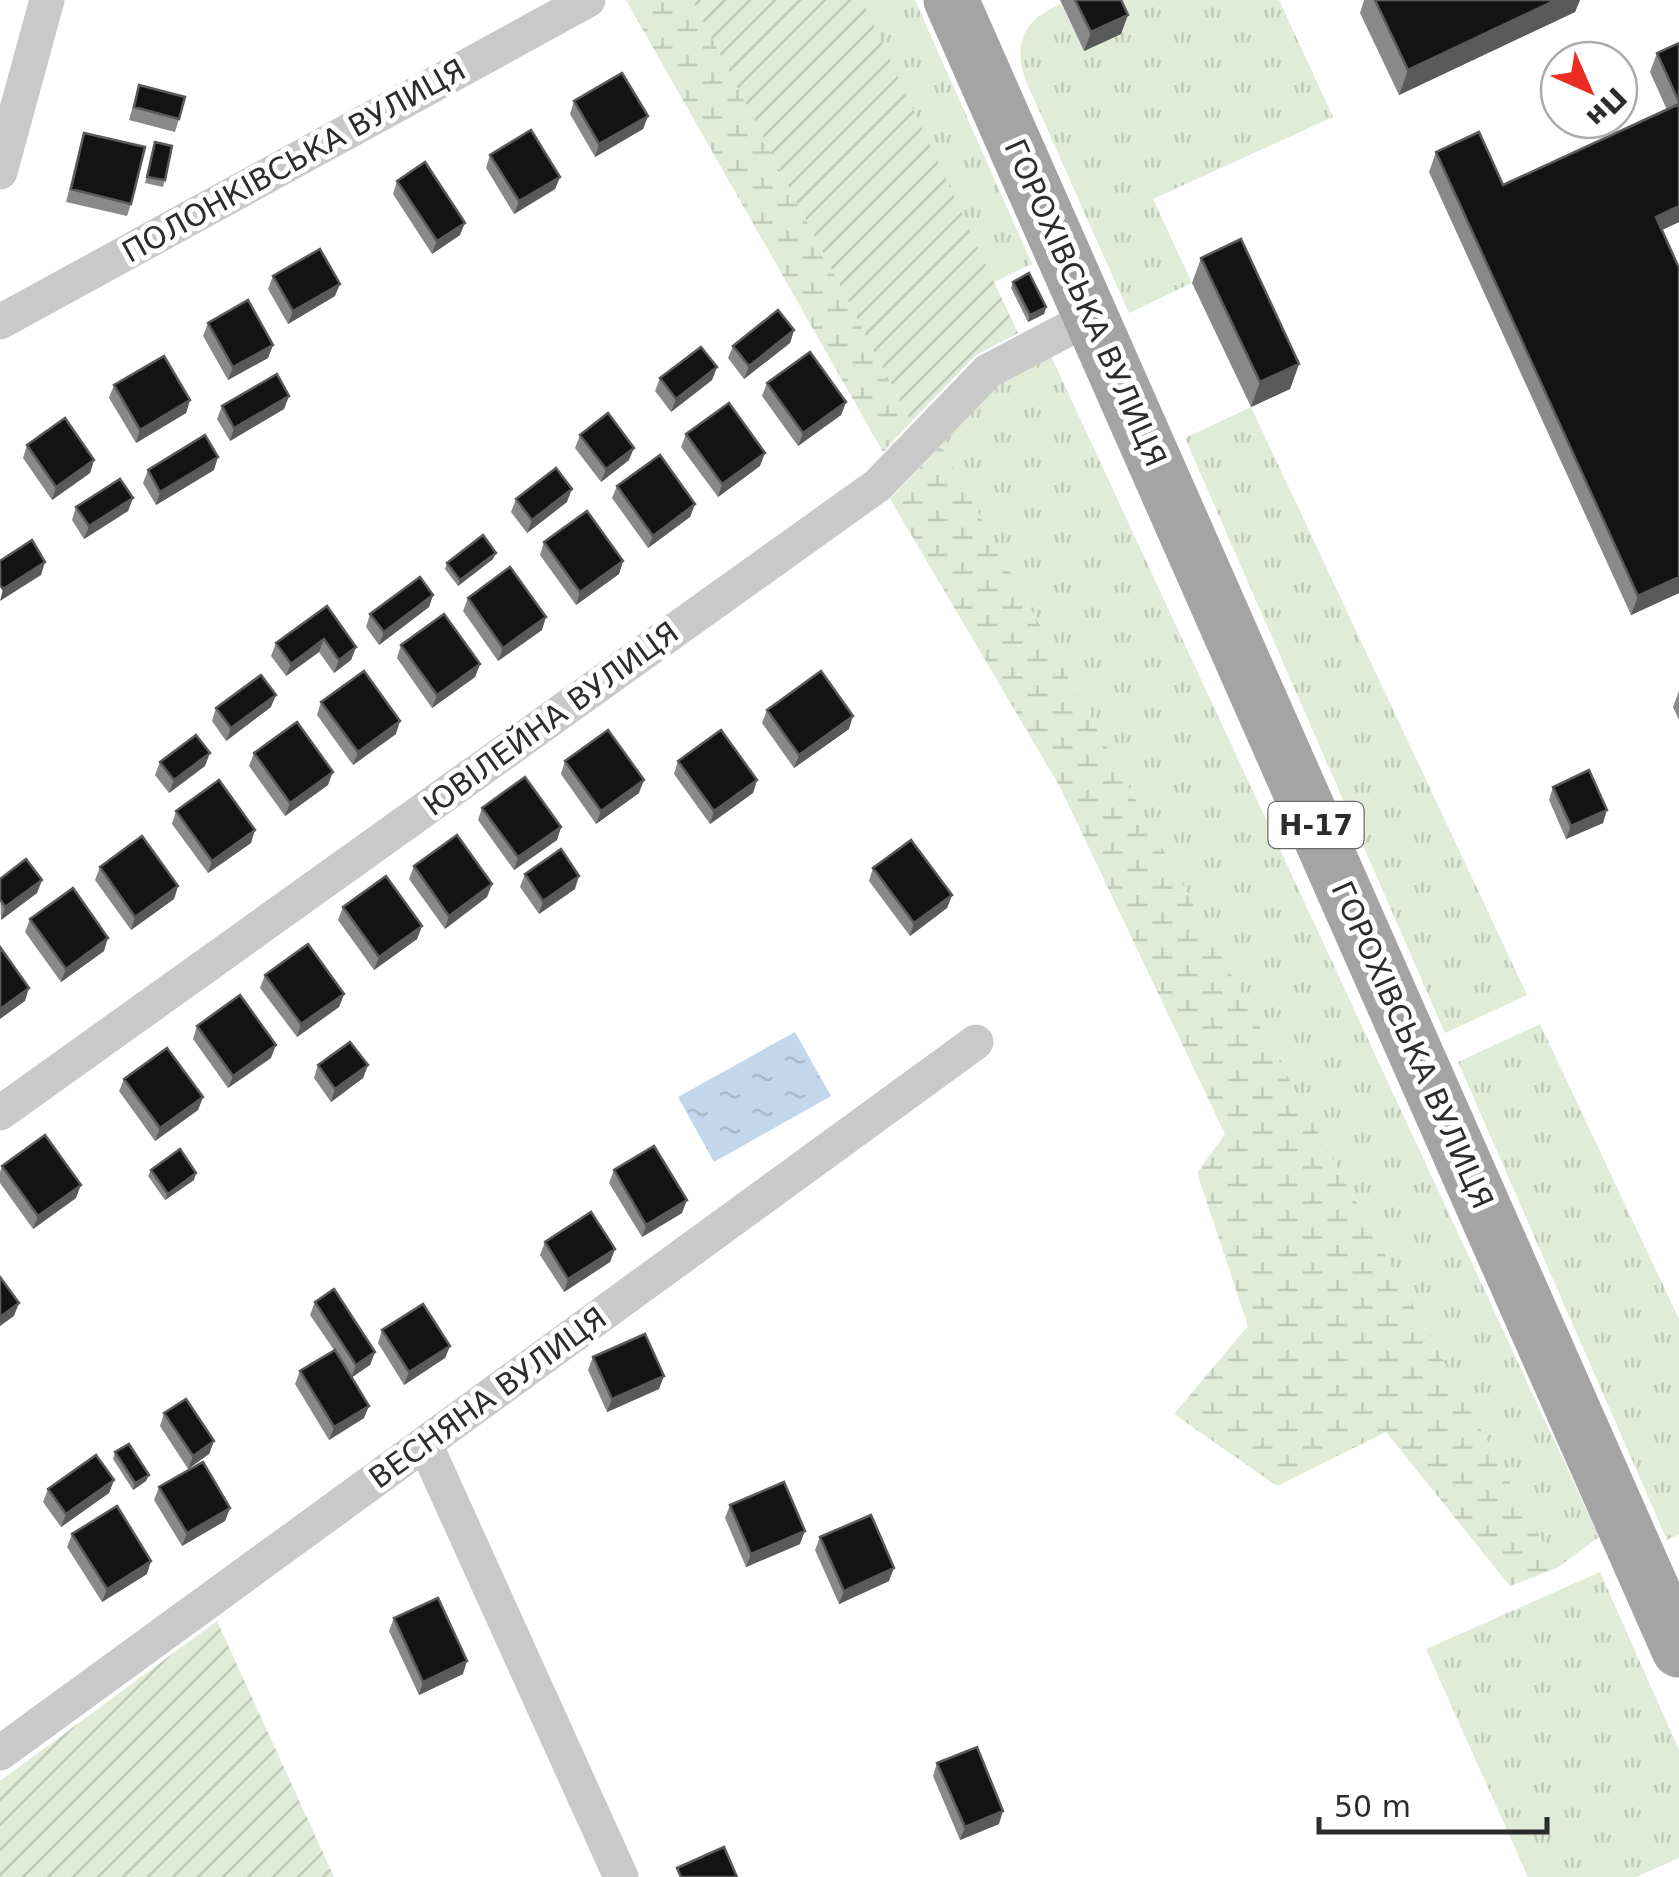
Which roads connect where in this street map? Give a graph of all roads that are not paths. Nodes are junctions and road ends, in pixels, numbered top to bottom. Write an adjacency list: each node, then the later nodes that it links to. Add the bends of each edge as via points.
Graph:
1 (47, 0): 4 (street)
2 (588, 0): 6 (street, ПОЛОНКІВСЬКА ВУЛИЦЯ)
3 (951, 0): 5 (main road, ГОРОХІВСЬКА ВУЛИЦЯ / Н-17)
4 (0, 172)
5 (1092, 317): 8 (street, ЮВІЛЕЙНА ВУЛИЦЯ, via 988,371 878,485); 10 (main road, ГОРОХІВСЬКА ВУЛИЦЯ / Н-17)
6 (0, 322)
7 (976, 1042): 9 (street, ВЕСНЯНА ВУЛИЦЯ)
8 (0, 1112)
9 (425, 1444): 11 (street, ВЕСНЯНА ВУЛИЦЯ); 12 (street)
10 (1679, 1650)
11 (0, 1753)
12 (621, 1877)

